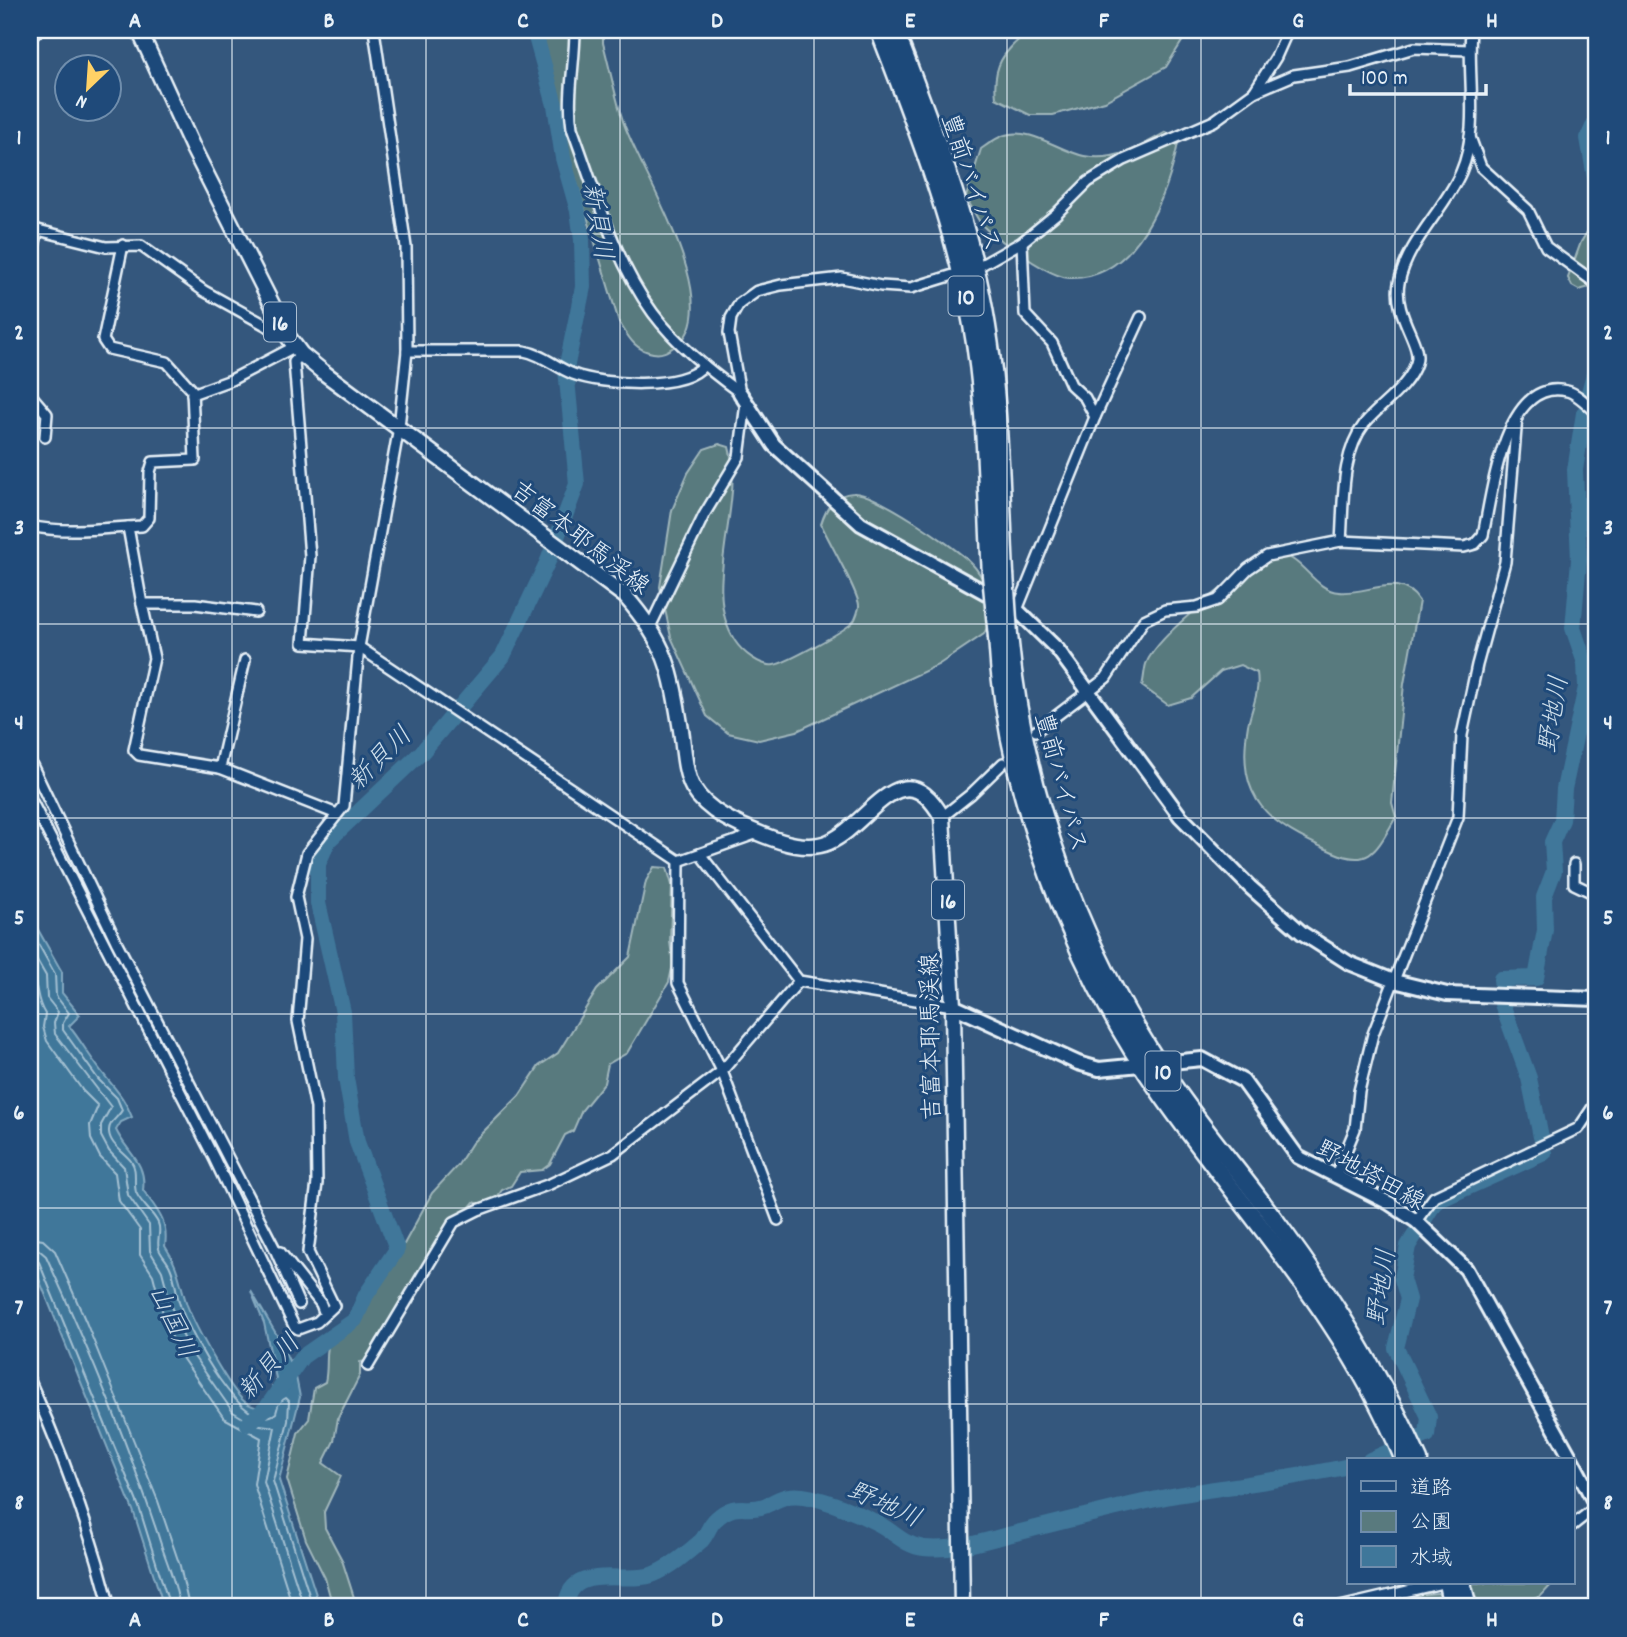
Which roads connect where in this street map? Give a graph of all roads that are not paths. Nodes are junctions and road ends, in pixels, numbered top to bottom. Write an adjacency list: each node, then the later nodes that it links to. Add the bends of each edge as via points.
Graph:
1 (36, 30): 9 (street)
2 (139, 30): 20 (main road, 吉富本耶馬渓線 / 16, via 193,148)
3 (374, 30): 21 (street, via 405,247)
4 (575, 30): 22 (street, via 569,109 572,128 609,228 654,315)
5 (879, 30): 17 (highway, 豊前バイパス / 10)
6 (895, 30): 17 (highway, 豊前バイパス / 10, via 942,157)
7 (1288, 30): 11 (street)
8 (1471, 30): 10 (street)
9 (30, 35)
10 (1469, 50): 11 (street, via 1414,48 1350,67 1294,75); 12 (street)
11 (1254, 92): 14 (street, via 1214,121 1124,160 1088,183)
12 (1470, 137): 18 (street, via 1481,167 1528,209 1546,247); 33 (street, via 1461,172 1399,281 1400,312 1418,360 1411,375 1354,440)
13 (34, 229): 15 (street, via 106,247); 16 (street)
14 (1022, 242): 17 (street); 27 (street, via 1025,314 1052,343 1071,385)
15 (123, 245): 20 (street, via 141,246); 24 (street, via 103,340 109,349 167,362)
16 (30, 262)
17 (968, 270): 25 (street, via 911,288 842,278 757,292 739,304 729,333); 57 (highway, 豊前バイパス / 10, bridge, via 998,575 1006,712 1021,783 1040,851 1089,970)
18 (1597, 284)
19 (1141, 317): 27 (street)
20 (295, 346): 24 (street, via 231,380); 29 (main road, 吉富本耶馬渓線 / 16); 38 (street, via 310,556 303,643)
21 (408, 351): 22 (street, via 524,351 541,354 575,375 644,384 688,379); 29 (street)
22 (704, 365): 25 (street)
23 (30, 394): 30 (street, via 47,414)
24 (192, 394): 32 (street, via 195,460 153,462 149,518 142,526)
25 (743, 398): 35 (street, via 774,445 861,524); 37 (street, via 739,457 704,515)
26 (1597, 411): 28 (street, via 1568,391 1548,390 1534,395)
27 (1095, 417): 35 (street)
28 (1517, 417): 33 (street, via 1504,438 1483,535 1475,544); 54 (street, via 1505,562 1462,735 1458,817)
29 (399, 427): 37 (main road, 吉富本耶馬渓線 / 16, via 625,596); 38 (street)
30 (45, 437)
31 (30, 526): 32 (street, via 59,532)
32 (128, 527): 34 (street)
33 (1341, 541): 40 (street, via 1267,556 1218,600 1165,610 1144,620 1106,678)
34 (142, 604): 36 (street, via 195,604); 44 (street, via 154,658 134,750 139,755)
35 (1017, 610): 40 (street, via 1058,650)
36 (256, 612)
37 (651, 625): 48 (main road, 吉富本耶馬渓線 / 16, via 672,677 693,787 720,814)
38 (359, 647): 46 (street, via 344,806); 50 (street)
39 (245, 660): 44 (street)
40 (1089, 690): 41 (street); 54 (street, via 1180,816 1250,887 1302,933 1349,963)
41 (1036, 731)
42 (30, 761): 63 (street, via 117,943)
43 (1003, 762): 47 (street)
44 (220, 768): 46 (street)
45 (30, 798): 65 (street, via 214,1158 294,1326 298,1329 317,1322)
46 (337, 814): 65 (street, via 307,853 296,897 305,939 298,1021 316,1108 317,1183 308,1252 332,1298 333,1310)
47 (942, 817): 48 (main road, 吉富本耶馬渓線 / 16, via 934,803 907,788 889,791 849,831 828,843 810,846); 56 (main road, 吉富本耶馬渓線 / 16)
48 (758, 833): 49 (street)
49 (700, 853): 50 (street); 53 (street)
50 (679, 861): 58 (street, via 678,983)
51 (1574, 864): 52 (street, via 1574,884)
52 (1597, 895)
53 (799, 981): 56 (street); 58 (street)
54 (1394, 981): 55 (street, via 1447,993); 60 (street, via 1373,1034 1355,1129)
55 (1597, 999)
56 (953, 1006): 57 (street, 野地塔田線, via 1078,1063 1099,1069); 78 (main road, 吉富本耶馬渓線 / 16)
57 (1150, 1064): 60 (street, 野地塔田線, via 1202,1059 1243,1081 1298,1157); 68 (highway, 豊前バイパス / 10, via 1198,1143 1314,1295 1366,1381); 69 (highway, 豊前バイパス / 10, via 1325,1289 1377,1373)
58 (723, 1071): 61 (street); 66 (street, via 613,1154 454,1222)
59 (1597, 1101): 62 (street, via 1579,1128 1434,1197)
60 (1335, 1177): 62 (street, 野地塔田線)
61 (778, 1220)
62 (1416, 1221): 70 (street, 野地塔田線, via 1466,1269)
63 (274, 1247): 64 (street); 65 (street)
64 (299, 1304)
65 (324, 1312)
66 (368, 1366)
67 (30, 1381): 77 (street, via 61,1453)
68 (1403, 1458)
69 (1418, 1458)
70 (1570, 1458)
71 (1574, 1465): 72 (street, 野地塔田線)
72 (1597, 1506): 73 (street)
73 (1574, 1524)
74 (1440, 1584): 79 (street)
75 (1444, 1584): 80 (highway)
76 (1462, 1584): 81 (highway)
77 (110, 1607)
78 (962, 1607)
79 (1340, 1607)
80 (1452, 1607)
81 (1468, 1607)

